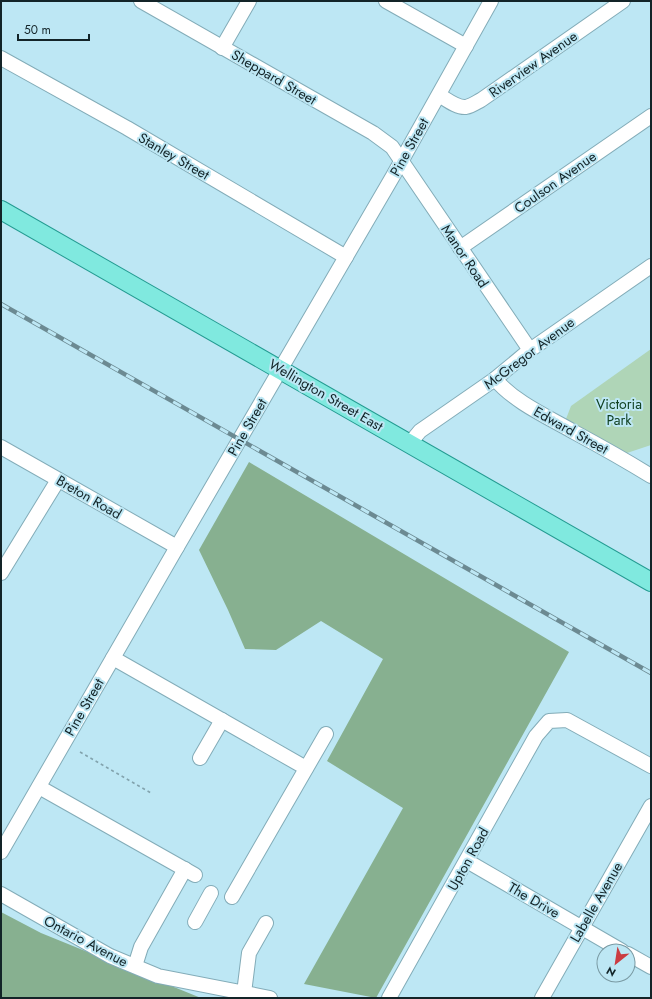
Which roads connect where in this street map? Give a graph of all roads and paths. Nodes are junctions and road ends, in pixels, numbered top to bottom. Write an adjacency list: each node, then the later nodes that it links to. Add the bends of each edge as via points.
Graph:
1 (141, 1): 7 (street, Sheppard Street)
2 (249, 1): 7 (street)
3 (386, 1): 6 (street)
4 (491, 1): 6 (street, Pine Street)
5 (623, 1): 9 (street, Riverview Avenue, via 481,100 465,107)
6 (466, 46): 9 (street, Pine Street)
7 (222, 48): 11 (street, Sheppard Street, via 373,133 392,147)
8 (1, 58): 14 (street, Stanley Street, via 127,128)
9 (439, 94): 11 (street, Pine Street)
10 (651, 116): 13 (street, Coulson Avenue)
11 (402, 160): 13 (street, Manor Road); 14 (street, Pine Street)
12 (1, 210): 17 (main road, Wellington Street East)
13 (460, 248): 16 (street, Manor Road)
14 (346, 257): 17 (street, Pine Street)
15 (651, 266): 16 (street, McGregor Avenue)
16 (530, 350): 18 (street, McGregor Avenue)
17 (281, 369): 19 (main road, Wellington Street East); 23 (street, Pine Street)
18 (495, 379): 19 (street, McGregor Avenue, via 420,431); 21 (street, Edward Street, via 504,390 540,413)
19 (410, 443): 25 (main road, Wellington Street East)
20 (1, 447): 22 (street, Breton Road)
21 (651, 476)
22 (58, 480): 23 (street, Breton Road); 24 (street)
23 (177, 547): 26 (street, Pine Street)
24 (1, 574)
25 (651, 582)
26 (113, 658): 27 (street); 33 (street, Pine Street)
27 (222, 720): 30 (street); 32 (street)
28 (326, 734): 32 (street)
29 (80, 752): 34 (path)
30 (200, 758)
31 (651, 766): 37 (street, Upton Road, via 566,720 549,721 536,736)
32 (306, 768): 40 (street)
33 (39, 787): 36 (street, Pine Street); 46 (street, via 190,872 141,947)
34 (151, 794)
35 (651, 806): 43 (street, Labelle Avenue)
36 (1, 852)
37 (467, 861): 43 (street, The Drive); 50 (street, Upton Road)
38 (211, 893): 41 (street)
39 (1, 894): 46 (street, Ontario Avenue, via 110,956)
40 (232, 898)
41 (195, 922)
42 (266, 923): 48 (street, via 249,953)
43 (582, 928): 44 (street, The Drive); 51 (street, Labelle Avenue)
44 (608, 943)
45 (636, 959): 47 (street)
46 (135, 966): 48 (street, Ontario Avenue, via 158,976)
47 (651, 967)
48 (244, 993): 49 (street, Ontario Avenue)
49 (270, 998)
50 (389, 998)
51 (542, 998)

